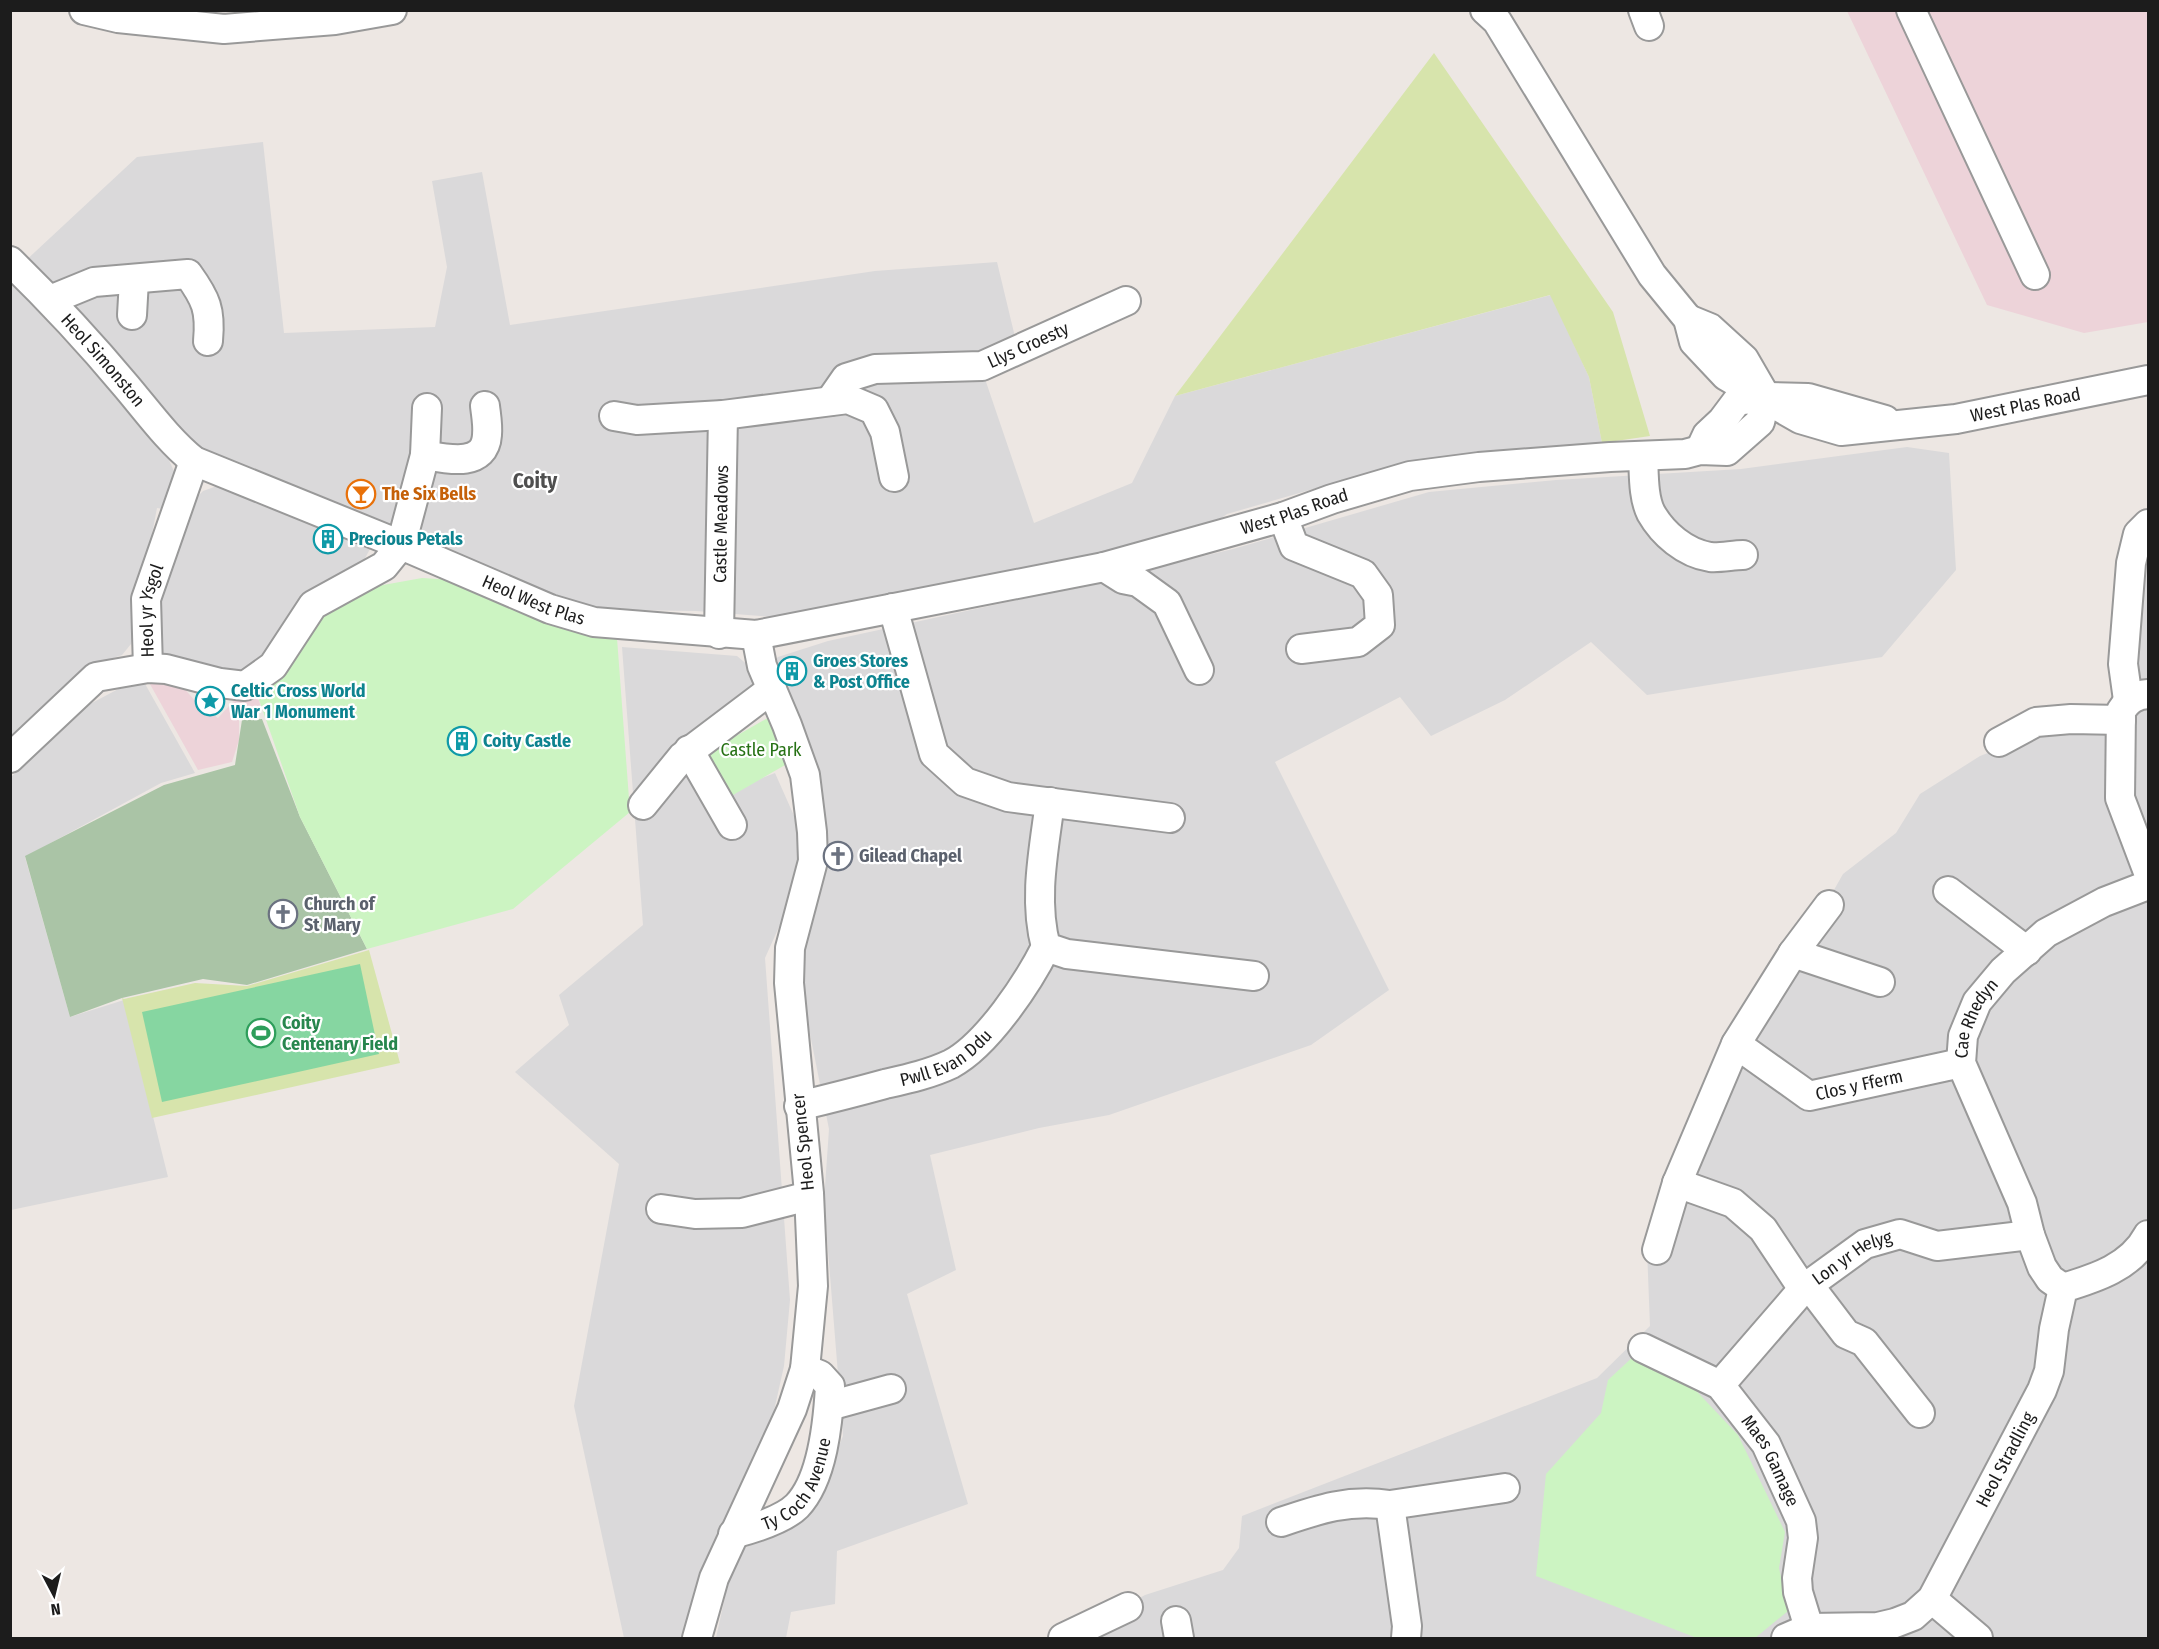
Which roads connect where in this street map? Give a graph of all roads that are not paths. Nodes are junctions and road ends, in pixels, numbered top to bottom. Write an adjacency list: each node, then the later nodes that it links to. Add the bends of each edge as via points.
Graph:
1 (84, 10): 2 (street, via 118,18 224,29 336,20)
2 (392, 10)
3 (1911, 10): 6 (street)
4 (1493, 14): 13 (street, via 1652,275 1688,319 1710,328 1744,359)
5 (20, 270): 8 (street, Heol Simonston)
6 (2035, 275)
7 (134, 280): 8 (street, via 94,282); 10 (street); 11 (street, via 188,274 208,307)
8 (50, 300): 21 (street, Heol Simonston, via 177,447)
9 (1126, 301): 14 (street, Llys Croesty, via 982,366 875,369 846,378)
10 (132, 315)
11 (208, 341)
12 (2148, 380): 13 (street, West Plas Road, via 1956,419 1841,431 1800,419)
13 (1766, 398): 20 (street, West Plas Road, via 1737,401 1707,435 1700,450)
14 (830, 401): 17 (street); 22 (street, via 848,399 874,410 885,432)
15 (485, 406): 19 (street, via 485,444 474,458 448,460)
16 (427, 408): 19 (street)
17 (723, 415): 18 (street); 29 (street, Castle Meadows)
18 (630, 426)
19 (425, 455): 25 (street)
20 (1642, 456): 23 (street, West Plas Road, via 1479,467 1410,476); 26 (street, via 1650,512 1669,536 1689,551 1711,557)
21 (194, 461): 25 (street, Heol West Plas); 32 (street, Heol yr Ysgol, via 146,599)
22 (894, 477)
23 (1282, 517): 27 (street, West Plas Road); 31 (street, via 1294,546 1363,574 1378,595 1380,625 1358,642)
24 (2148, 524): 35 (street, via 2138,534 2132,563 2122,664)
25 (401, 544): 29 (street, Heol West Plas, via 550,609 594,622); 32 (street, via 384,566 313,605 273,666 245,686)
26 (1743, 555)
27 (1104, 567): 28 (street, West Plas Road); 33 (street, via 1123,579 1138,582 1167,603)
28 (893, 608): 30 (street, Heol West Plas); 39 (street, via 934,754 965,782 1008,796)
29 (719, 634): 30 (street, Heol West Plas)
30 (756, 635): 34 (street, Heol Spencer, via 762,666)
31 (1301, 649)
32 (148, 668): 38 (street, Heol yr Ysgol, via 96,677)
33 (1199, 670)
34 (772, 689): 37 (street); 54 (street, Heol Spencer, via 805,776 812,832 813,861 790,948 789,983)
35 (2132, 705): 36 (street, via 2036,722); 43 (street, via 2120,798)
36 (1999, 742)
37 (689, 750): 40 (street); 42 (street)
38 (10, 758)
39 (1050, 802): 41 (street); 47 (street, via 1041,865 1042,933)
40 (643, 805)
41 (1170, 815)
42 (732, 825)
43 (2148, 872)
44 (2148, 885): 48 (street, Cae Rhedyn, via 2104,902 2046,933)
45 (1948, 891): 48 (street)
46 (1829, 905): 49 (street)
47 (1046, 947): 50 (street, via 1067,954); 54 (street, Pwll Evan Ddu, via 993,1026 975,1047 952,1063)
48 (2027, 951): 53 (street, Cae Rhedyn, via 2003,971 1977,1002 1963,1036)
49 (1793, 953): 51 (street); 52 (street)
50 (1254, 976)
51 (1880, 982)
52 (1736, 1044): 53 (street, Clos y Fferm, via 1809,1096); 55 (street)
53 (1961, 1063): 58 (street, Cae Rhedyn, via 2022,1203)
54 (800, 1106): 56 (street, Heol Spencer)
55 (1677, 1183): 60 (street); 61 (street, via 1733,1203 1763,1229)
56 (809, 1196): 57 (street, via 742,1213 695,1214); 64 (street, Heol Spencer, via 813,1286)
57 (661, 1209)
58 (2030, 1235): 61 (street, Lon yr Helyg, via 1937,1246 1900,1234 1865,1244); 62 (street, Cae Rhedyn, via 2042,1267)
59 (2147, 1244): 62 (street, via 2106,1272)
60 (1656, 1250)
61 (1806, 1286): 65 (street, Lon yr Helyg); 68 (street, via 1846,1334 1864,1342)
62 (2063, 1288): 73 (street, Heol Stradling, via 2049,1371 2042,1390)
63 (1642, 1348): 65 (street, Maes Gamage)
64 (805, 1369): 67 (street, Ty Coch Avenue, via 820,1375 830,1386); 72 (street, Heol Spencer, via 792,1409)
65 (1720, 1386): 75 (street, Maes Gamage, via 1766,1444 1801,1521)
66 (891, 1389): 67 (street, Ty Coch Avenue)
67 (829, 1406): 72 (street, Ty Coch Avenue, via 820,1461 811,1485 796,1507 771,1521)
68 (1920, 1413)
69 (1505, 1488): 70 (street)
70 (1390, 1505): 71 (street, via 1348,1503); 78 (street)
71 (1281, 1522)
72 (733, 1534): 76 (street, Heol Spencer, via 714,1578)
73 (1932, 1599): 75 (street, Heol Stradling, via 1913,1616 1895,1623); 79 (street)
74 (1128, 1607): 77 (street)
75 (1798, 1633)
76 (697, 1638)
77 (1063, 1638)
78 (1406, 1638)
79 (1978, 1638)

